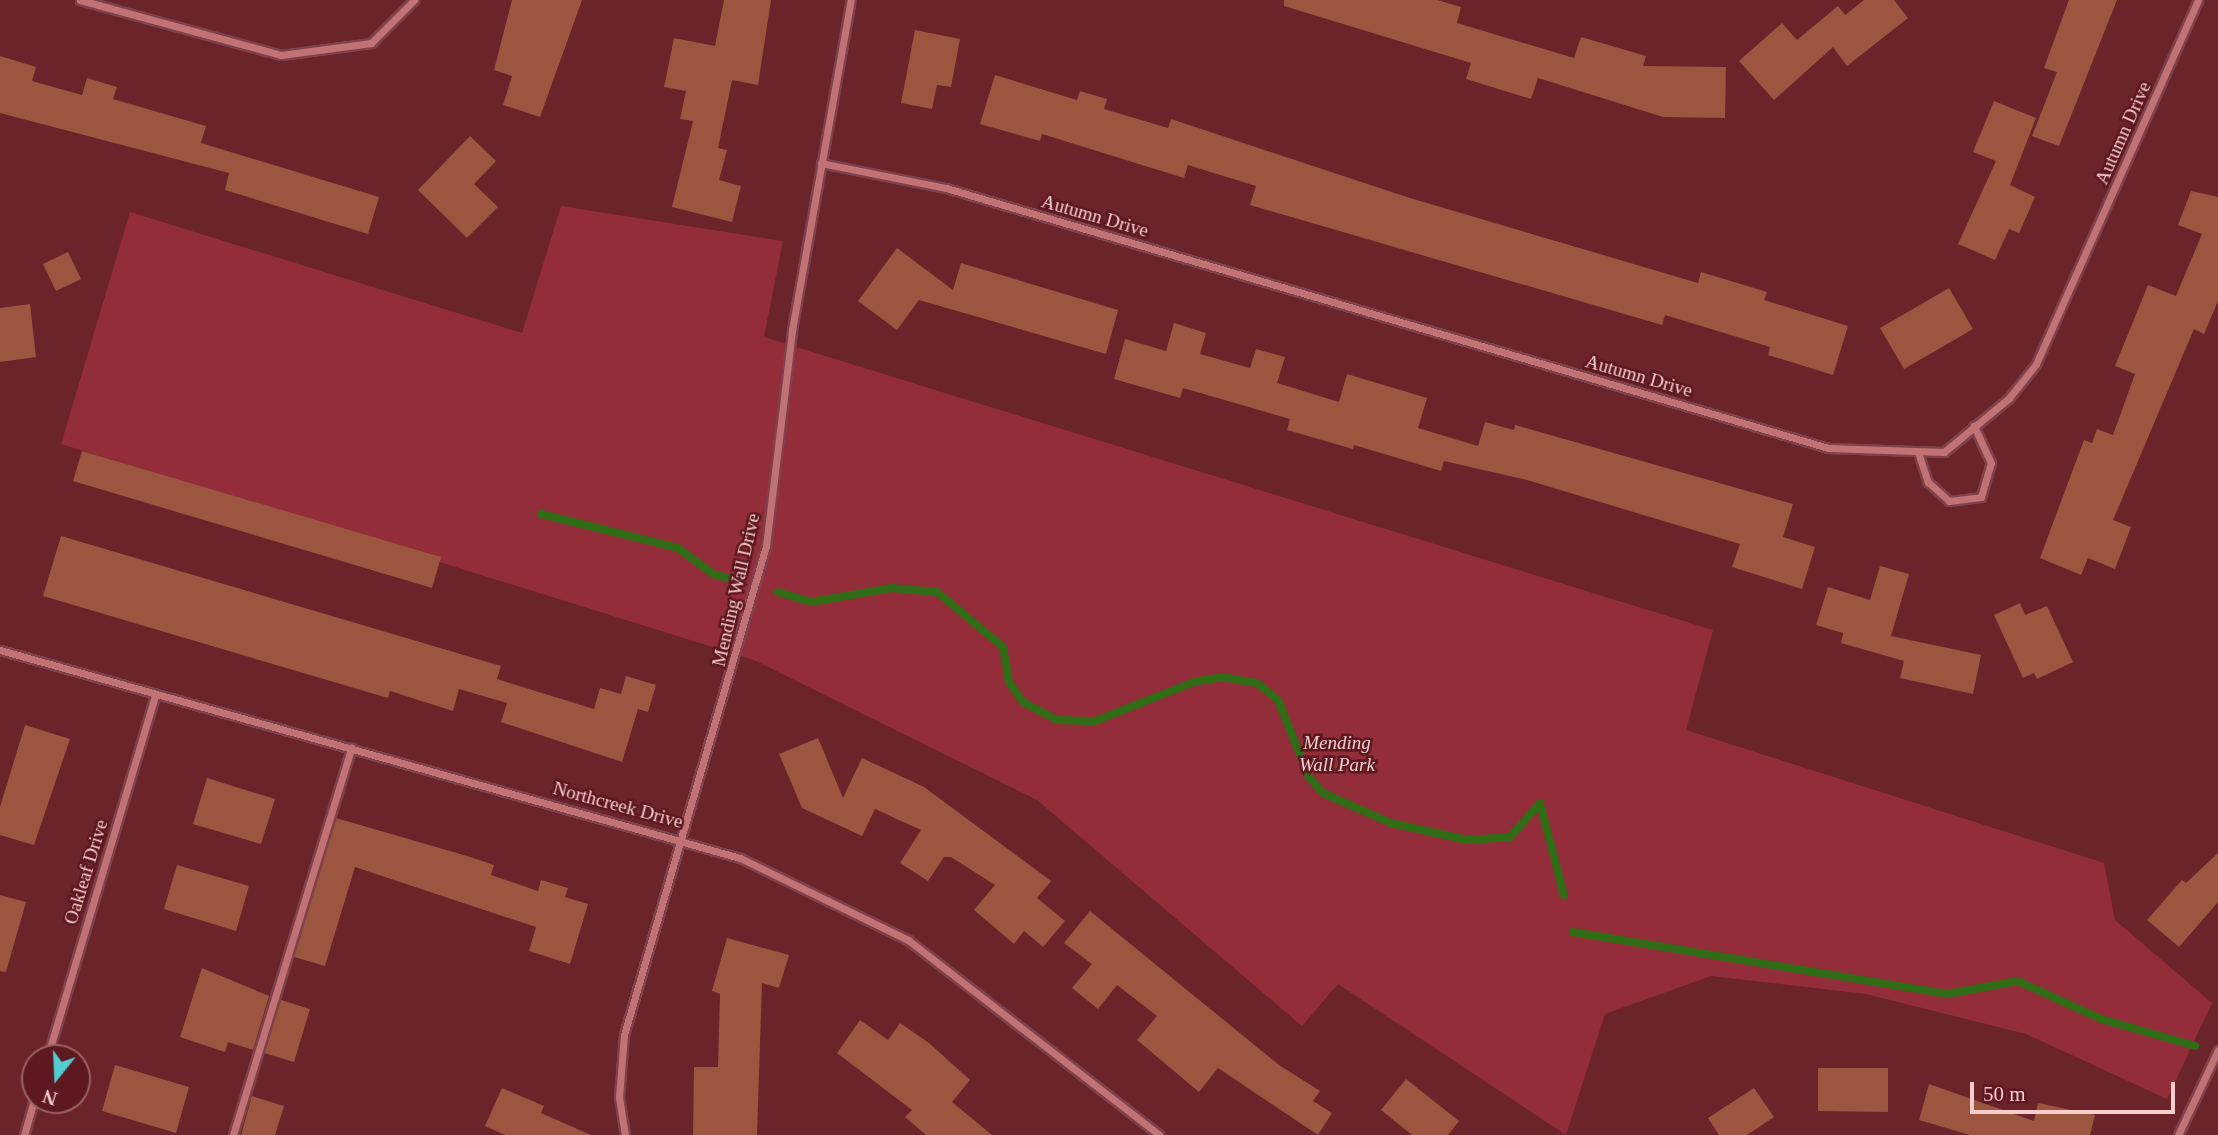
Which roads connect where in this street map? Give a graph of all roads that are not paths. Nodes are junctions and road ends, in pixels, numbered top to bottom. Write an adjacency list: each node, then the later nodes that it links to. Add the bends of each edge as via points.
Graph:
1 (80, 0): 2 (street, via 281,55 371,43)
2 (414, 0)
3 (851, 0): 5 (street, Mending Wall Drive)
4 (2198, 0): 6 (street, Autumn Drive, via 2047,346 2017,389)
5 (821, 163): 7 (street, Autumn Drive, via 946,188 1828,448); 11 (street, Mending Wall Drive, via 792,330 766,546)
6 (1974, 426): 7 (street, Autumn Drive, via 1944,452); 7 (street, via 1991,463 1981,497 1949,501 1928,482)
7 (1918, 452)
8 (0, 650): 9 (street, Northcreek Drive)
9 (155, 695): 10 (street, Northcreek Drive); 12 (street, Oakleaf Drive)
10 (352, 748): 11 (street, Northcreek Drive); 16 (street)
11 (684, 840): 17 (street, Mending Wall Drive, via 625,1035 619,1097); 18 (street, Northcreek Drive, via 797,883 908,940)
12 (51, 1044)
13 (2218, 1050): 19 (street)
14 (30, 1114): 15 (street)
15 (23, 1135)
16 (233, 1135)
17 (625, 1135)
18 (1159, 1135)
19 (2178, 1135)

